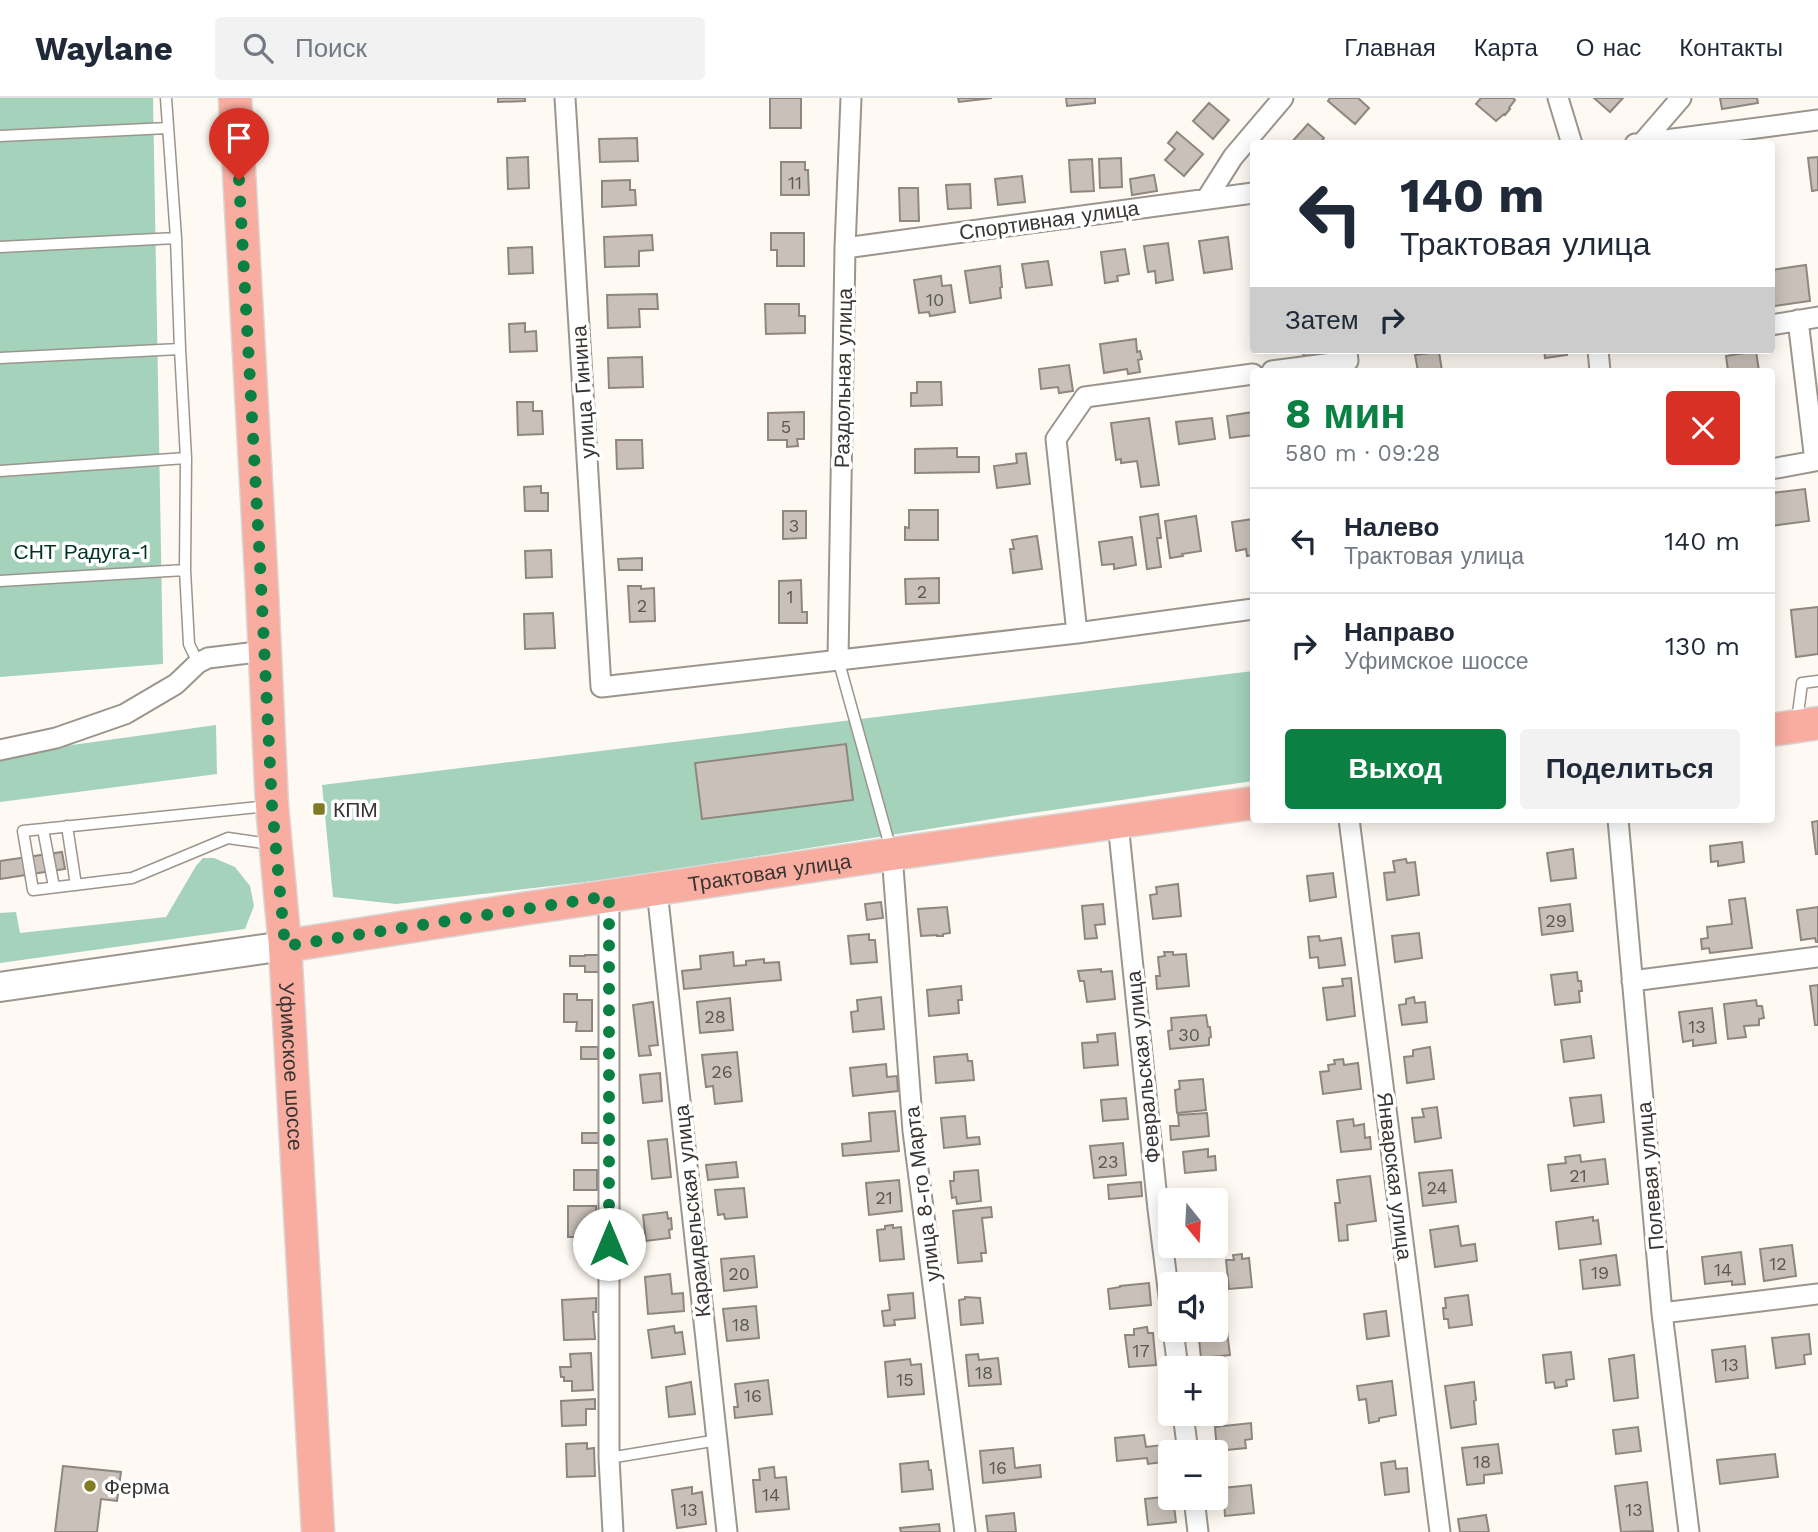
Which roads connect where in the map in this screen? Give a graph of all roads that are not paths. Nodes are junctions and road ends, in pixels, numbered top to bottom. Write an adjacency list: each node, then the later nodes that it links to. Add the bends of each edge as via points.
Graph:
1 (166, 98): 9 (lane)
2 (234, 98): 34 (main road, Уфимское шоссе)
3 (565, 98): 35 (street, улица Гинина, via 601,687)
4 (851, 98): 18 (street, Раздольная улица)
5 (1283, 98): 15 (street, via 1233,157)
6 (1558, 98): 11 (street)
7 (1681, 98): 12 (street)
8 (1818, 120): 13 (street)
9 (168, 128): 10 (lane); 16 (lane)
10 (0, 136)
11 (1571, 140)
12 (1642, 140)
13 (1662, 140)
14 (1250, 194): 15 (street, Спортивная улица)
15 (1207, 198): 18 (street, Спортивная улица)
16 (176, 238): 17 (lane); 22 (lane)
17 (0, 247)
18 (845, 248): 35 (street, Раздольная улица)
19 (1818, 317): 20 (street)
20 (1798, 320): 21 (street); 28 (street, via 1815,461)
21 (1775, 324)
22 (180, 349): 24 (lane); 27 (lane)
23 (1347, 354): 25 (street, via 1348,361)
24 (0, 358)
25 (1295, 368)
26 (1250, 374): 33 (street, via 1084,397 1077,407 1056,439)
27 (186, 458): 29 (lane); 30 (lane)
28 (1775, 467)
29 (0, 471)
30 (185, 570): 31 (lane); 36 (lane, via 189,644)
31 (0, 581)
32 (1250, 609): 33 (street)
33 (1077, 633): 35 (street)
34 (264, 651): 36 (street); 41 (main road, Уфимское шоссе)
35 (838, 659): 48 (lane)
36 (198, 663): 39 (street, via 176,684 125,714 56,738)
37 (1818, 681): 38 (lane, via 1802,683)
38 (1795, 726)
39 (0, 750)
40 (1250, 803): 42 (main road, Трактовая улица)
41 (272, 806): 45 (lane); 47 (main road, Уфимское шоссе)
42 (1118, 823): 48 (main road, Трактовая улица); 57 (street, Февральская улица)
43 (1350, 823): 68 (street, Январская улица)
44 (1618, 823): 55 (street, Полевая улица)
45 (68, 826): 46 (lane); 49 (lane)
46 (43, 829): 50 (lane); 50 (lane, via 23,831 33,890)
47 (276, 845): 49 (lane, via 228,838 132,878); 53 (main road, Уфимское шоссе)
48 (892, 854): 51 (main road, Трактовая улица); 66 (street, улица 8-го Марта, via 913,1131)
49 (76, 885): 50 (lane)
50 (54, 887)
51 (657, 890): 52 (main road, Трактовая улица); 60 (street, Караидельская улица)
52 (609, 896): 53 (main road, Трактовая улица); 61 (street)
53 (285, 946): 56 (main road); 63 (main road, Уфимское шоссе)
54 (1818, 957): 55 (street)
55 (1632, 981): 59 (street, Полевая улица)
56 (0, 988)
57 (1166, 1272)
58 (1818, 1294): 59 (street)
59 (1662, 1313): 69 (street, Полевая улица)
60 (718, 1440): 61 (lane); 65 (street, Караидельская улица)
61 (609, 1458): 64 (street)
62 (1195, 1510): 67 (street)
63 (318, 1532)
64 (613, 1532)
65 (727, 1532)
66 (965, 1532)
67 (1198, 1532)
68 (1440, 1532)
69 (1689, 1532)

